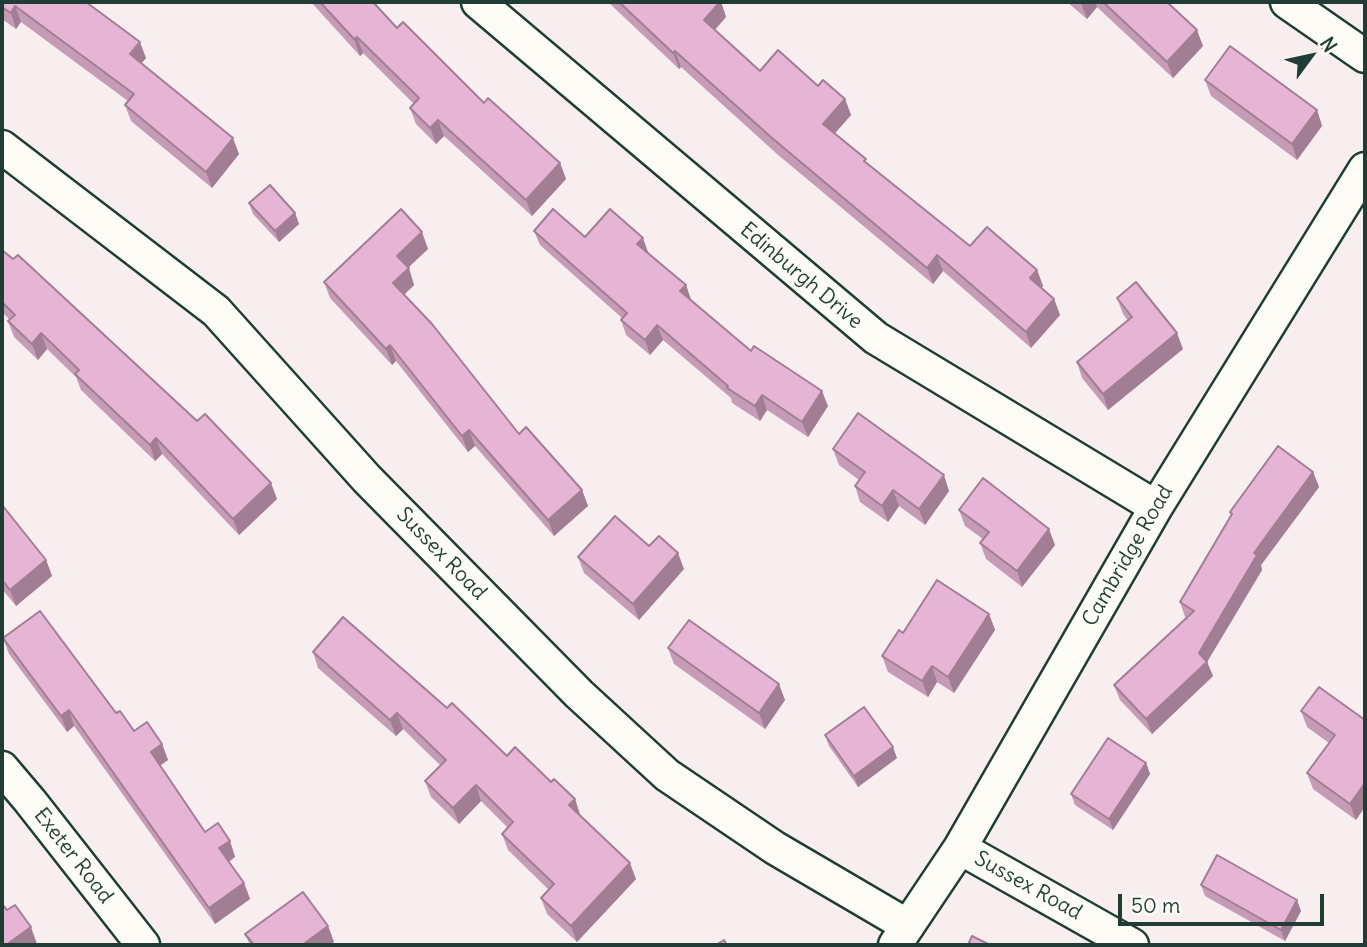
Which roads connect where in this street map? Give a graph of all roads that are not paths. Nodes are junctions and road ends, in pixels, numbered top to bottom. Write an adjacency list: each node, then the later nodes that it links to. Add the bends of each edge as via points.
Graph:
1 (478, 2): 6 (street, Edinburgh Drive, via 876,338)
2 (1287, 2): 3 (street)
3 (1365, 56)
4 (2, 147): 9 (street, Sussex Road, via 216,311 367,478 579,694 667,775)
5 (1365, 169): 6 (street, Cambridge Road)
6 (1156, 507): 8 (street, Cambridge Road)
7 (2, 768): 10 (street, Exeter Road)
8 (960, 848): 9 (street, Cambridge Road); 11 (street, Sussex Road)
9 (902, 936)
10 (143, 945)
11 (1132, 945)

